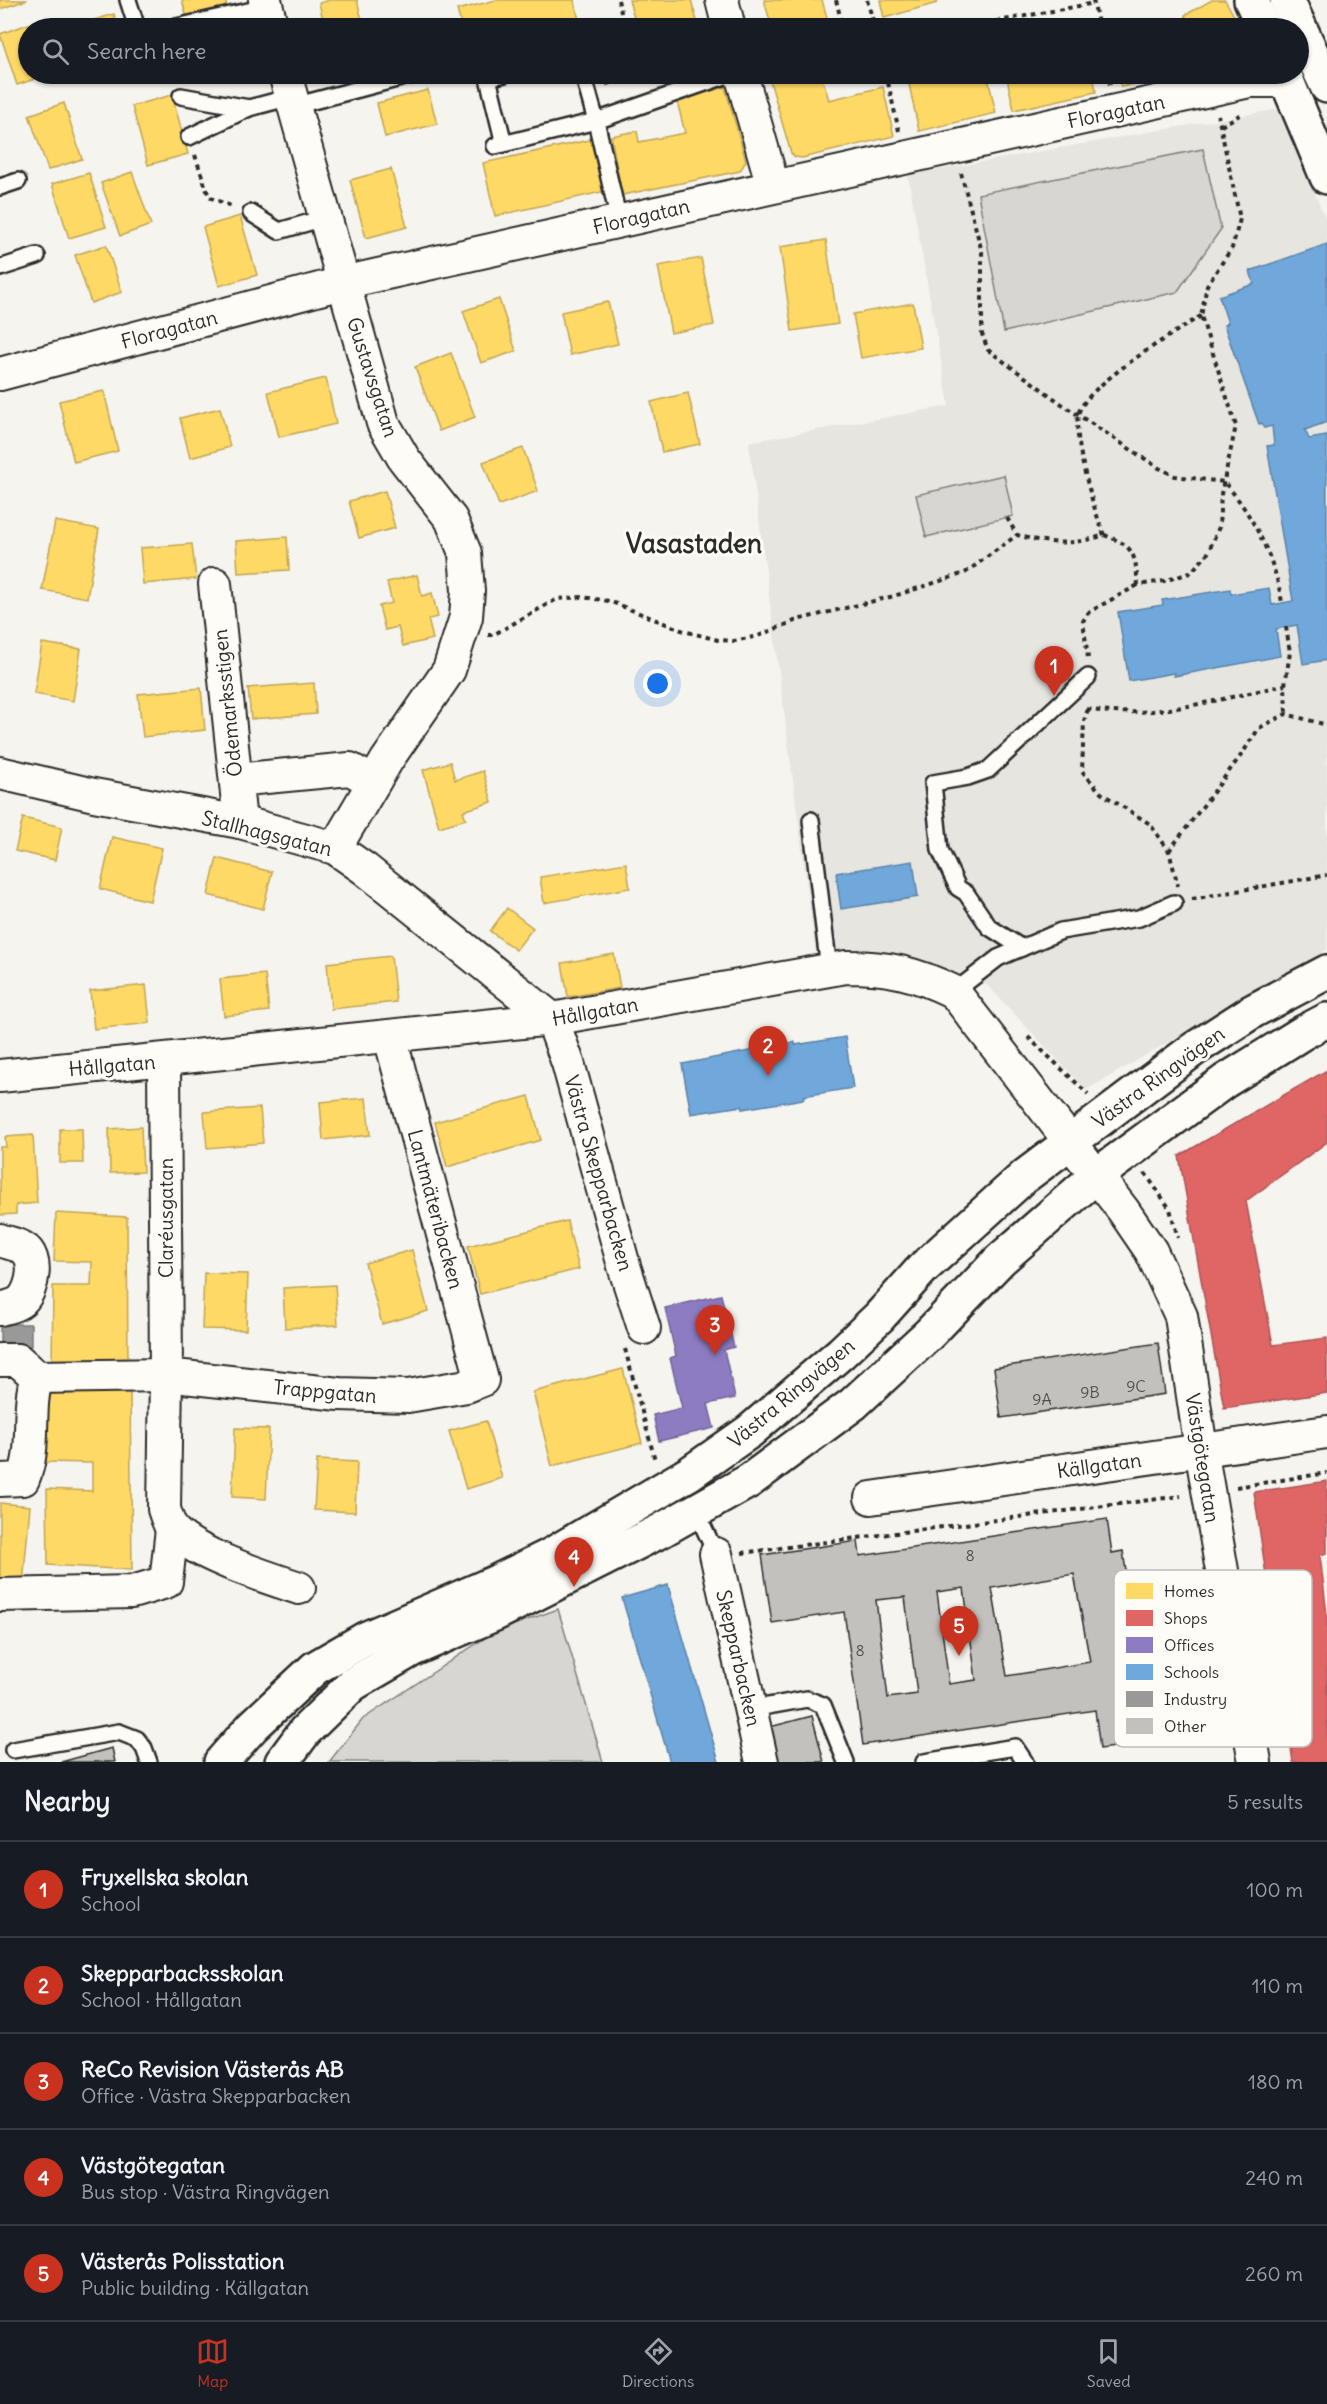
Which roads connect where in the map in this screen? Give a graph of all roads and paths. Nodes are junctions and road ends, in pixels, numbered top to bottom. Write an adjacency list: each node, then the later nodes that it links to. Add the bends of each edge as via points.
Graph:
1 (128, 0): 10 (lane)
2 (618, 0): 12 (path)
3 (722, 0): 13 (street)
4 (836, 0): 14 (path)
5 (867, 0): 15 (path)
6 (1251, 0): 18 (main road)
7 (1287, 0): 19 (main road)
8 (1094, 1): 16 (path); 17 (path)
9 (268, 12): 11 (lane)
10 (134, 18)
11 (232, 18)
12 (622, 18)
13 (726, 18)
14 (840, 18)
15 (872, 18)
16 (1010, 18)
17 (1097, 18)
18 (1259, 18)
19 (1295, 18)
20 (1309, 47): 29 (main road)
21 (347, 84): 31 (lane)
22 (489, 84): 34 (lane, via 500,145)
23 (586, 84): 34 (lane)
24 (702, 84): 34 (lane)
25 (744, 84): 40 (street)
26 (888, 84): 37 (path)
27 (1236, 84): 30 (street, Floragatan)
28 (1288, 84): 38 (main road)
29 (1327, 86)
30 (1209, 90): 36 (street, Floragatan); 48 (path, via 1221,126 1240,219 1232,248 1207,285)
31 (290, 92): 33 (lane); 43 (street, Gustavsgatan)
32 (180, 96): 33 (lane)
33 (249, 108): 35 (lane)
34 (596, 121): 44 (lane)
35 (189, 137): 42 (path, via 209,197)
36 (954, 147): 37 (street, Floragatan); 50 (path, via 982,252 982,334 988,350)
37 (904, 157): 40 (street, Floragatan)
38 (1327, 177)
39 (18, 181): 41 (lane)
40 (773, 186): 44 (street, Floragatan)
41 (0, 187)
42 (251, 213): 43 (lane, via 279,231)
43 (324, 218): 47 (street, Gustavsgatan)
44 (619, 221): 47 (street, Floragatan)
45 (37, 256): 46 (lane)
46 (0, 268)
47 (342, 283): 49 (street, Floragatan); 59 (street, Gustavsgatan, via 383,423 404,459 451,519 465,553 468,591)
48 (1201, 316): 50 (path, via 1110,378 1089,395); 51 (path, via 1236,426)
49 (0, 374)
50 (1077, 414): 51 (path, via 1175,476); 54 (path, via 1079,442)
51 (1224, 482): 56 (path, via 1219,527 1207,555 1190,573); 57 (path, via 1241,501 1258,531 1280,587)
52 (1007, 518): 53 (path)
53 (1017, 535): 54 (path, via 1060,544); 59 (path, via 965,573 734,641 684,631 609,601 582,597 557,600 493,635)
54 (1104, 535): 56 (path, via 1124,542 1133,555)
55 (215, 584): 67 (street, Ödemarksstigen)
56 (1138, 585): 60 (path, via 1089,612 1083,621)
57 (1282, 603)
58 (1286, 627): 61 (path, via 1290,652)
59 (461, 633): 68 (street, Gustavsgatan, via 449,670)
60 (1088, 670): 62 (lane)
61 (1285, 685): 63 (path, via 1125,713); 64 (path)
62 (1060, 703): 63 (path); 75 (lane, via 988,770 933,783 940,850 958,888 966,893 989,927)
63 (1088, 709): 72 (path, via 1082,771 1101,793 1150,824)
64 (1286, 714): 65 (path); 72 (path, via 1259,728)
65 (1327, 725)
66 (0, 773): 70 (street, Stallhagsgatan)
67 (236, 780): 68 (street, via 350,769); 70 (street, Ödemarksstigen)
68 (374, 782): 71 (street, Gustavsgatan)
69 (811, 820): 76 (lane)
70 (240, 822): 71 (street, Stallhagsgatan)
71 (335, 848): 79 (street, Stallhagsgatan)
72 (1168, 851): 74 (path)
73 (1327, 875): 74 (path)
74 (1178, 902): 75 (lane, via 1139,918 1061,931)
75 (1022, 948): 78 (lane, via 998,958)
76 (830, 970): 78 (street, Hållgatan, via 894,970 924,977); 79 (street, Hållgatan)
77 (1327, 972): 85 (main road, Västra Ringvägen, via 1238,1020)
78 (954, 992): 86 (street, Hållgatan)
79 (552, 1019): 82 (street, Hållgatan); 92 (street, Västra Skepparbacken, via 566,1054)
80 (1327, 1020): 87 (main road, Västra Ringvägen, via 1225,1081)
81 (1022, 1032): 85 (path, via 1084,1090)
82 (390, 1037): 83 (street, Hållgatan); 96 (street, Lantmäteribacken)
83 (164, 1060): 84 (street, Hållgatan); 94 (street, Claréusgatan)
84 (0, 1076)
85 (1104, 1115): 86 (main road, Västra Ringvägen)
86 (1070, 1140): 88 (street, Hållgatan); 101 (main road, Västra Ringvägen, via 923,1268 879,1317 787,1401)
87 (1131, 1150): 88 (main road, Västra Ringvägen); 89 (path)
88 (1097, 1175): 98 (street, Västgötegatan, via 1151,1251 1181,1316); 104 (main road, Västra Ringvägen, via 1000,1260 854,1404 749,1481)
89 (1170, 1209)
90 (0, 1240): 91 (street, via 25,1248 33,1269 29,1292 20,1302)
91 (0, 1310)
92 (644, 1328): 101 (path, via 625,1347)
93 (0, 1360): 95 (street, via 18,1360)
94 (166, 1375): 95 (street); 96 (street, Trappgatan, via 339,1394 408,1396); 105 (street, Claréusgatan, via 164,1509)
95 (37, 1377): 100 (street, via 31,1394 30,1464 23,1479)
96 (482, 1380)
97 (1327, 1432): 98 (street, Källgatan)
98 (1201, 1449): 102 (street, Västgötegatan); 103 (street, Källgatan)
99 (1327, 1473): 102 (path)
100 (0, 1480)
101 (663, 1490): 113 (main road, Västra Ringvägen, via 549,1556 365,1639 315,1668)
102 (1208, 1493): 106 (path, via 760,1552); 107 (street, Västgötegatan)
103 (871, 1498)
104 (696, 1511): 106 (lane); 114 (main road, Västra Ringvägen, via 497,1613 413,1649 353,1684 305,1731)
105 (172, 1529): 108 (street, via 194,1546); 109 (street, via 166,1582 132,1592)
106 (716, 1554): 110 (street, Skepparbacken)
107 (1220, 1570)
108 (299, 1588)
109 (0, 1595)
110 (751, 1709): 115 (street, Skepparbacken); 116 (lane, via 807,1699 823,1705)
111 (13, 1750): 112 (lane, via 119,1732 137,1738)
112 (149, 1762)
113 (221, 1762)
114 (282, 1762)
115 (762, 1762)
116 (846, 1762)
117 (924, 1762): 118 (lane, via 1015,1747)
118 (1025, 1762)

